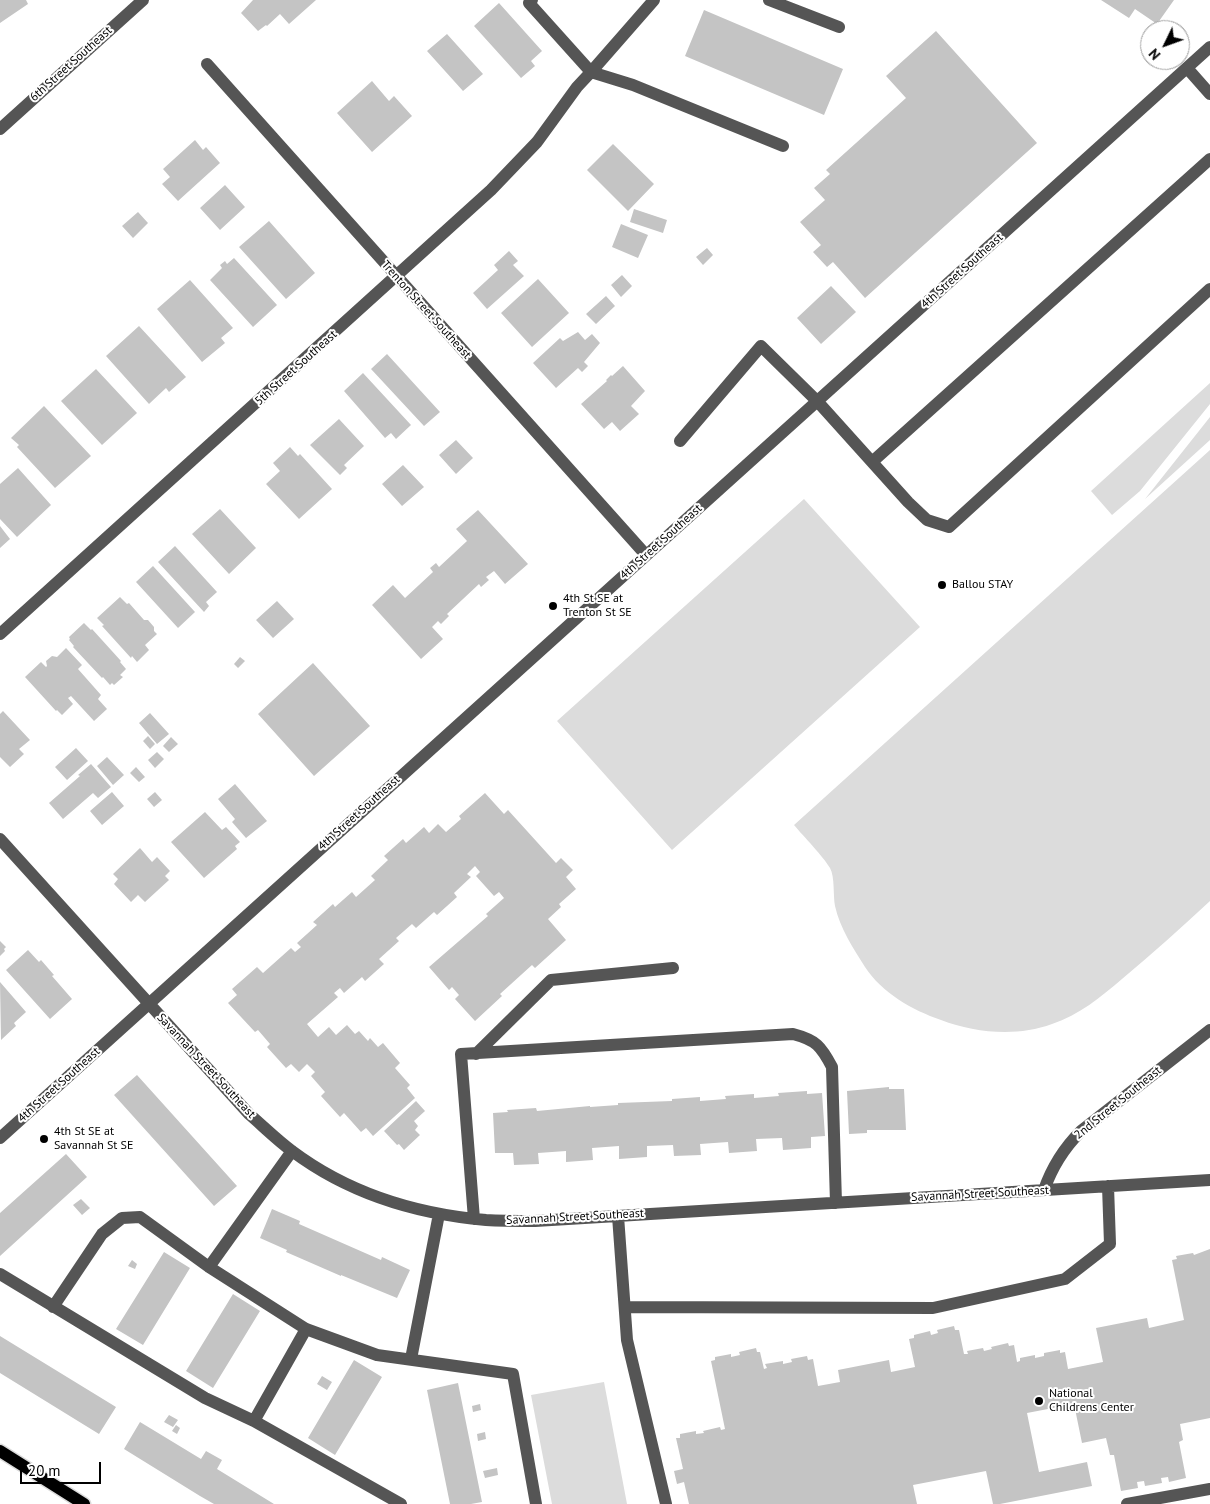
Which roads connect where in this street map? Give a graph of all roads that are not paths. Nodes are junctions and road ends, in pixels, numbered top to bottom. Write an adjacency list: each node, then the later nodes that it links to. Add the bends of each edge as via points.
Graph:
1 (143, 0): 13 (street, 6th Street Southeast)
2 (532, 0): 11 (street, via 529,3)
3 (654, 0): 11 (street, 5th Street Southeast)
4 (769, 0): 5 (street)
5 (839, 27)
6 (1210, 47): 8 (street, 4th Street Southeast)
7 (207, 64): 16 (street, Trenton Street Southeast)
8 (1190, 64)
9 (1184, 70): 18 (street, 4th Street Southeast)
10 (1188, 70): 12 (street)
11 (591, 72): 14 (street, via 633,84); 16 (street, 5th Street Southeast, via 537,142)
12 (1210, 94)
13 (0, 129)
14 (783, 146)
15 (1210, 159): 20 (street)
16 (396, 278): 21 (street, Trenton Street Southeast); 22 (street, 5th Street Southeast)
17 (1210, 289): 20 (street, via 949,527 927,520)
18 (818, 402): 19 (street, via 761,346); 20 (street); 21 (street, 4th Street Southeast)
19 (680, 441)
20 (872, 462)
21 (646, 556): 25 (street, 4th Street Southeast)
22 (0, 634)
23 (0, 840): 25 (street, Savannah Street Southeast)
24 (673, 968): 27 (street, via 551,980)
25 (148, 1004): 28 (street, 4th Street Southeast); 29 (street, Savannah Street Southeast, via 249,1114)
26 (1210, 1030): 32 (street, 2nd Street Southeast, via 1081,1131 1054,1166)
27 (476, 1054): 33 (street, via 794,1034 810,1039 824,1052 832,1067); 36 (street, via 461,1054)
28 (0, 1138)
29 (292, 1151): 34 (street, Savannah Street Southeast, via 367,1193); 37 (street)
30 (1210, 1180): 31 (street, Savannah Street Southeast)
31 (1108, 1186): 32 (street, Savannah Street Southeast); 40 (street, via 1110,1244 1065,1279 933,1308)
32 (1044, 1190): 33 (street, Savannah Street Southeast)
33 (836, 1203): 35 (street, Savannah Street Southeast)
34 (439, 1214): 36 (street, Savannah Street Southeast); 42 (street)
35 (618, 1216): 36 (street, Savannah Street Southeast, via 535,1221); 40 (street)
36 (474, 1218)
37 (209, 1267): 39 (street, via 140,1217 122,1218 102,1234); 41 (street)
38 (0, 1274): 39 (street)
39 (53, 1306): 43 (street, via 205,1398)
40 (625, 1308): 49 (street, via 627,1340)
41 (306, 1329): 42 (street, via 377,1355); 43 (street)
42 (411, 1359): 48 (street, via 513,1374)
43 (254, 1421): 47 (street)
44 (0, 1451): 46 (main road)
45 (1210, 1489): 50 (street)
46 (84, 1504)
47 (401, 1504)
48 (536, 1504)
49 (666, 1504)
50 (1127, 1504)

